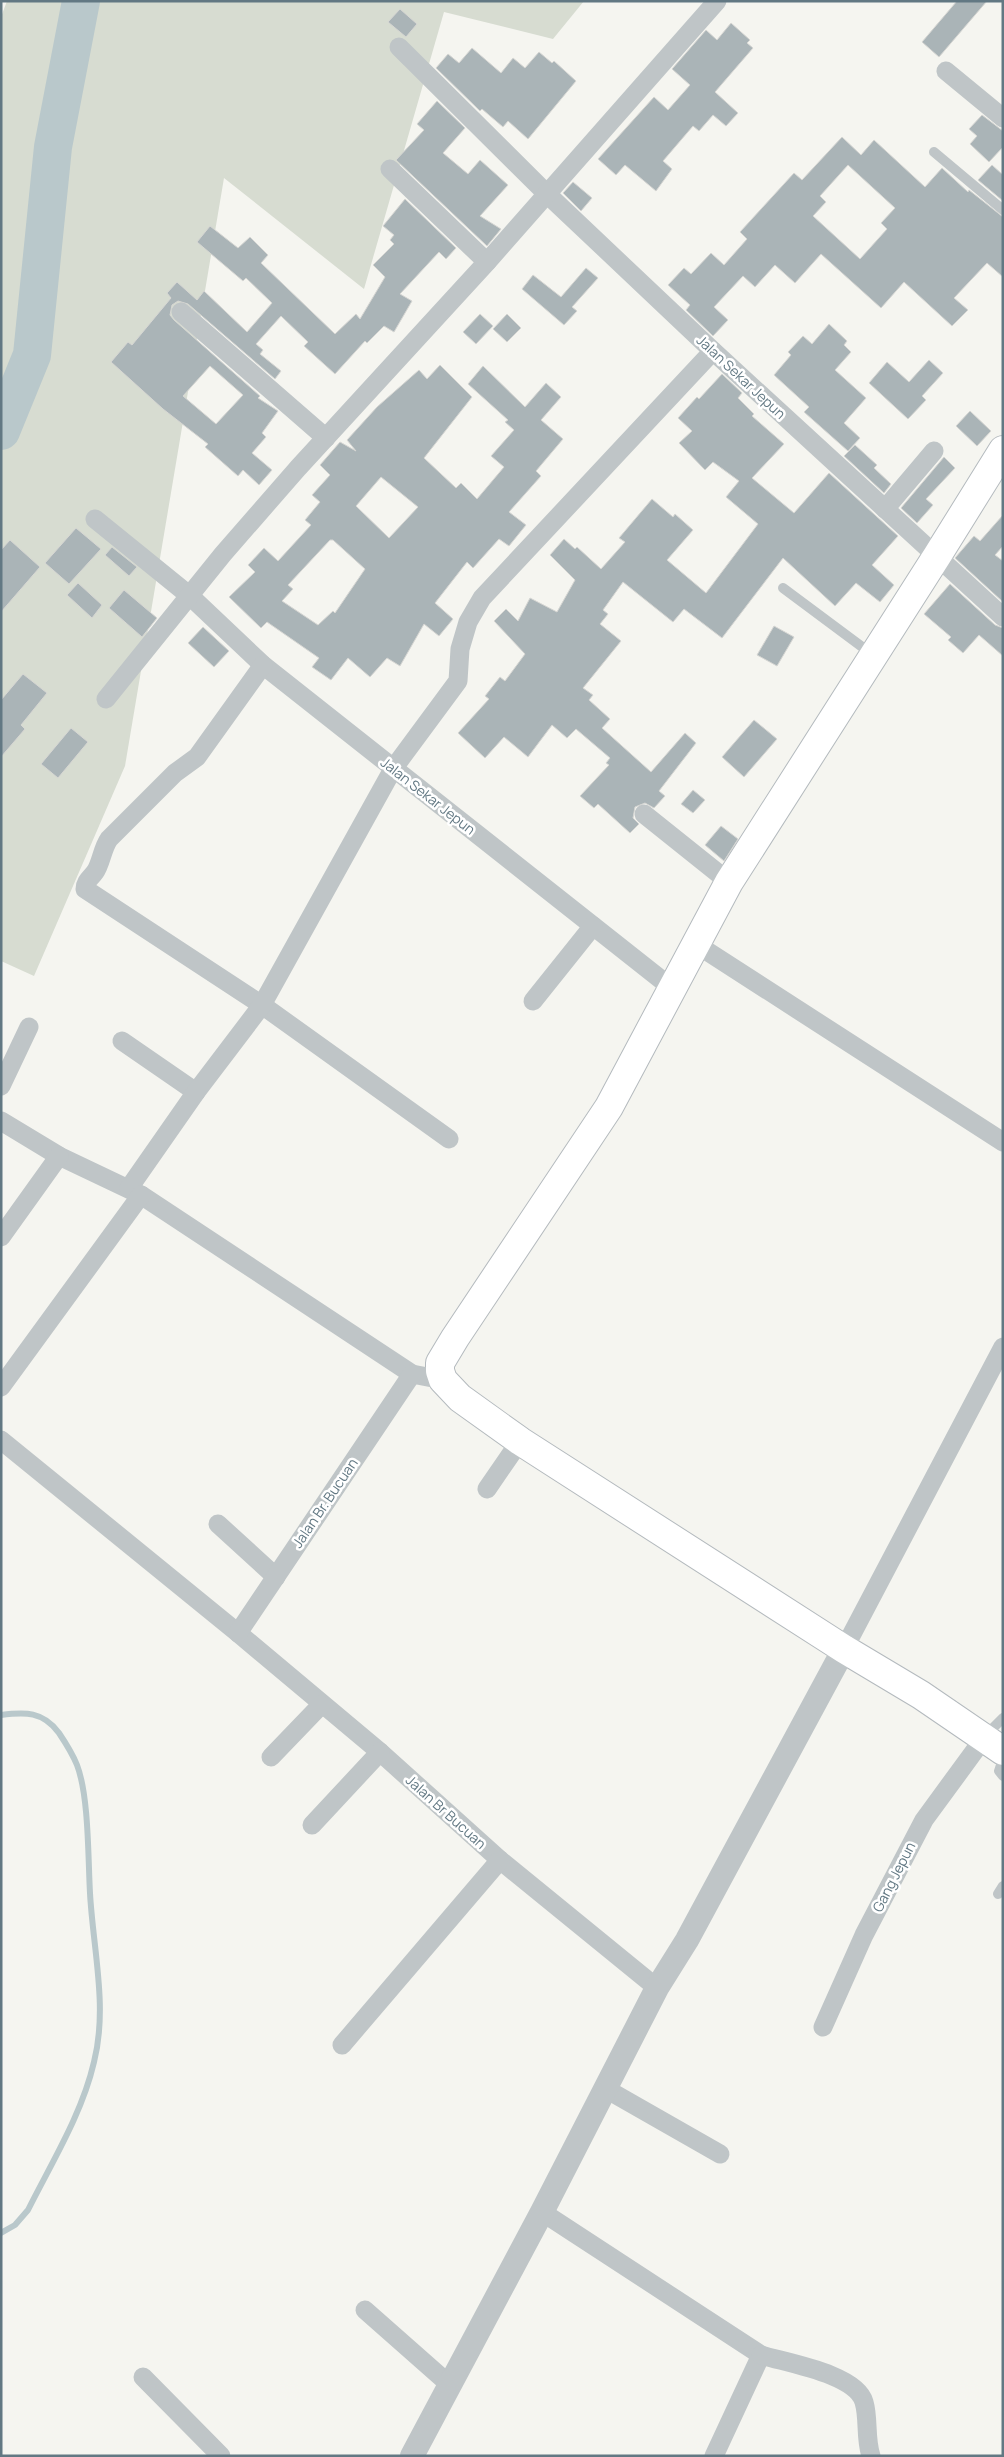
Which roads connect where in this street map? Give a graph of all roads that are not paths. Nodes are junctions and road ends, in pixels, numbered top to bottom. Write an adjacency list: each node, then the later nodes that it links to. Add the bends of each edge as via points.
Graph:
1 (717, 1): 7 (street)
2 (399, 47): 7 (street, Jalan Sekar Jepun)
3 (946, 71): 4 (street)
4 (1003, 118)
5 (934, 152): 8 (lane)
6 (390, 169): 9 (street)
7 (547, 194): 9 (street); 11 (street, Jalan Sekar Jepun)
8 (1003, 210)
9 (487, 262): 12 (street)
10 (181, 312): 12 (street)
11 (713, 351): 15 (street, Jalan Sekar Jepun); 24 (street, via 482,598 468,622 458,681)
12 (326, 438): 19 (street)
13 (1003, 450): 17 (main road)
14 (934, 451): 15 (street)
15 (885, 509): 17 (street, Jalan Sekar Jepun)
16 (95, 519): 19 (street, Jalan Sekar Jepun)
17 (937, 556): 20 (street, Jalan Sekar Jepun); 21 (main road)
18 (783, 588): 21 (lane)
19 (190, 596): 22 (street, Jalan Sekar Jepun); 23 (street)
20 (1003, 617)
21 (874, 656): 26 (main road)
22 (264, 665): 24 (street, Jalan Sekar Jepun); 31 (street, via 197,756 175,773 109,838 98,867 85,885 90,894)
23 (106, 698)
24 (393, 769): 27 (street, Jalan Sekar Jepun); 31 (street)
25 (644, 814): 26 (street)
26 (729, 882): 28 (main road)
27 (593, 926): 29 (street, Jalan Sekar Jepun); 30 (street)
28 (696, 944): 29 (main road); 38 (street)
29 (673, 989): 44 (main road, via 608,1107 440,1363)
30 (533, 1001)
31 (262, 1005): 35 (street); 37 (street)
32 (28, 1027): 34 (street)
33 (122, 1041): 35 (street)
34 (1, 1086)
35 (196, 1092): 40 (street)
36 (1, 1121): 39 (street)
37 (449, 1139)
38 (1003, 1142)
39 (58, 1156): 40 (street); 41 (street)
40 (135, 1191): 43 (street); 45 (street)
41 (1, 1237)
42 (1003, 1347): 52 (street)
43 (412, 1374): 44 (street); 50 (street, Jalan Br. Bucuan)
44 (443, 1380): 47 (main road, via 460,1398)
45 (1, 1387)
46 (1, 1440): 51 (street, Jalan Br Bucuan)
47 (520, 1441): 48 (street); 52 (main road)
48 (487, 1489)
49 (218, 1524): 50 (street)
50 (276, 1577): 51 (street, Jalan Br. Bucuan)
51 (238, 1633): 53 (street, Jalan Br Bucuan)
52 (844, 1649): 55 (main road, via 921,1695); 62 (street, via 687,1940)
53 (321, 1705): 56 (street, Jalan Br Bucuan); 57 (street)
54 (1003, 1718): 55 (lane)
55 (993, 1744): 63 (street, Gang Jepun, via 934,1803 864,1936)
56 (380, 1752): 60 (street); 61 (street, Jalan Br Bucuan)
57 (271, 1757)
58 (1003, 1759): 59 (lane, via 999,1771)
59 (1003, 1776)
60 (312, 1825)
61 (500, 1860): 62 (street, Jalan Br Bucuan); 64 (street)
62 (657, 1988): 65 (street)
63 (823, 2027)
64 (342, 2045)
65 (606, 2089): 66 (street); 67 (street)
66 (720, 2154)
67 (542, 2212): 69 (street); 71 (street)
68 (365, 2310): 71 (street)
69 (761, 2356): 74 (street); 75 (street, via 840,2378 858,2392 864,2401)
70 (143, 2377): 72 (street)
71 (450, 2385): 73 (street)
72 (221, 2456)
73 (412, 2456)
74 (714, 2456)
75 (870, 2456)

